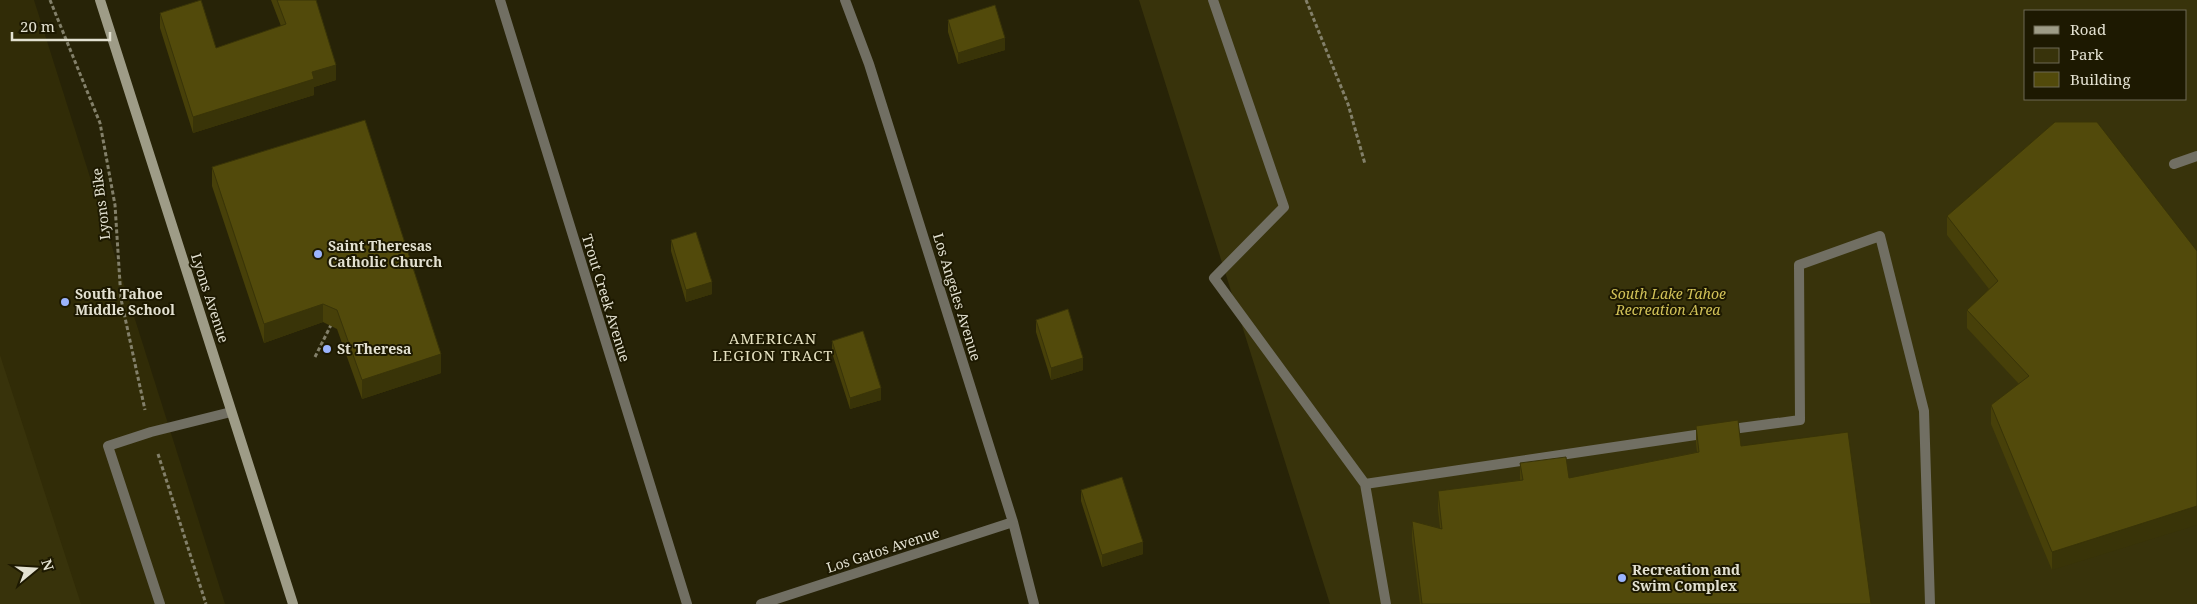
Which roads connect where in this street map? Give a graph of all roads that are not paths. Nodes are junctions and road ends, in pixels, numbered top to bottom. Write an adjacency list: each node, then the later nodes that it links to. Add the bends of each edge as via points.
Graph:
1 (100, 0): 7 (street, Lyons Avenue)
2 (500, 0): 12 (street, Trout Creek Avenue)
3 (845, 0): 9 (street, Los Angeles Avenue, via 869,64)
4 (1213, 0): 8 (street, via 1284,207 1214,278)
5 (2197, 156): 6 (street)
6 (2174, 164)
7 (231, 412): 10 (street, via 108,446); 11 (street, Lyons Avenue)
8 (1365, 484): 15 (street); 16 (street, via 1800,420 1799,265 1880,236 1924,411)
9 (1013, 522): 13 (street, Los Gatos Avenue); 14 (street, Los Angeles Avenue)
10 (160, 604)
11 (292, 604)
12 (687, 604)
13 (761, 604)
14 (1034, 604)
15 (1386, 604)
16 (1930, 604)

